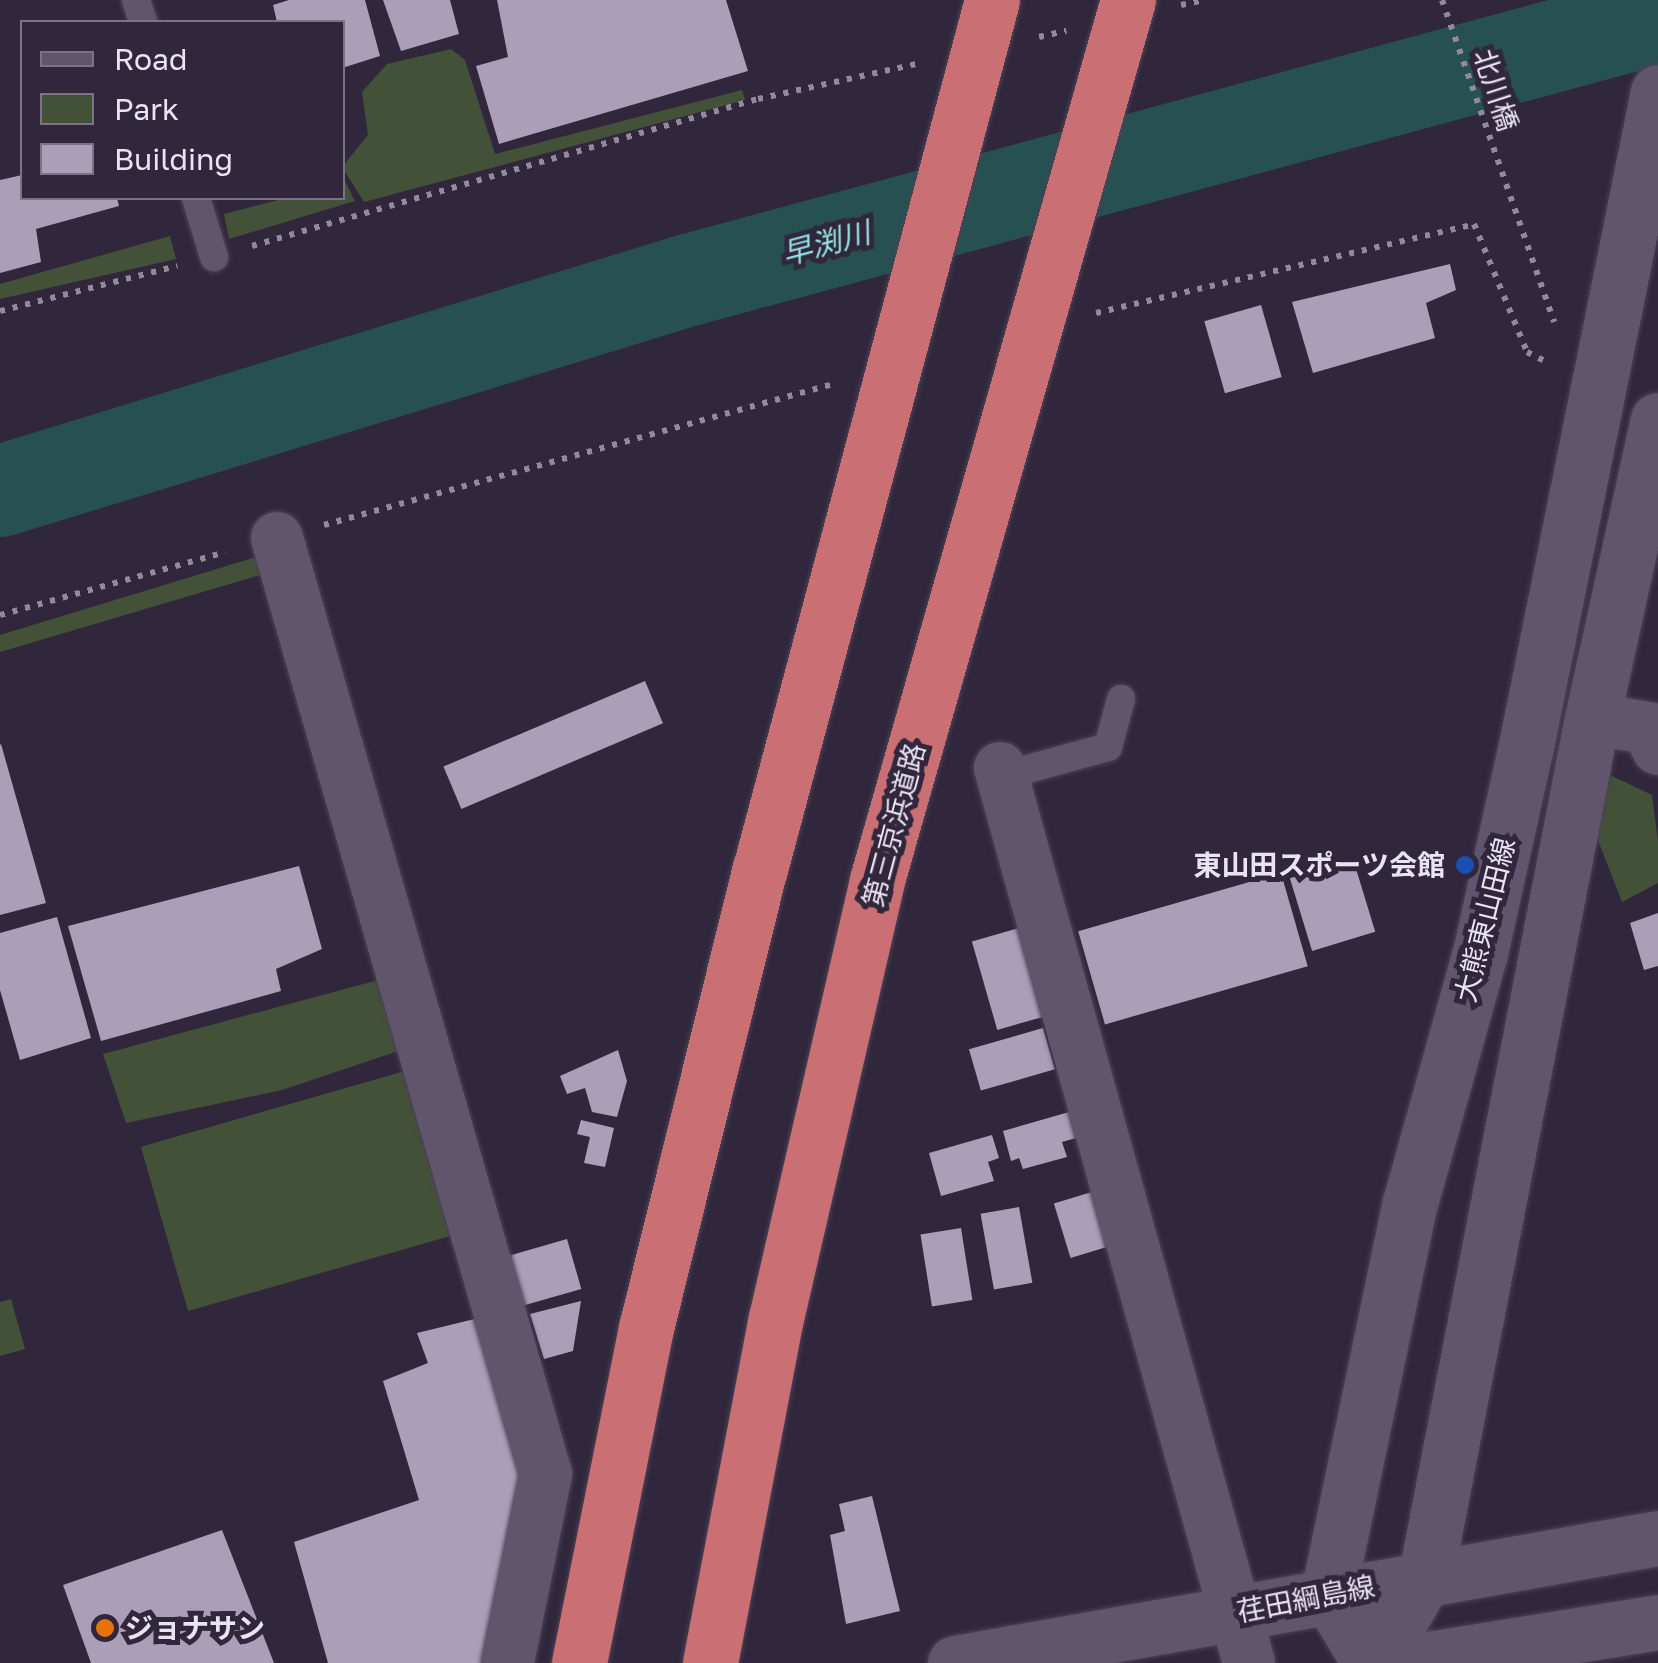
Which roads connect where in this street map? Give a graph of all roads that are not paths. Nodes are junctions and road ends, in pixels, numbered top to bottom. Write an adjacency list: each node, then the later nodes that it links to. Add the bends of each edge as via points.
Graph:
1 (992, 0): 18 (highway, bridge, via 650,1309)
2 (1127, 11): 19 (highway, 第三京浜道路, bridge, via 877,880 776,1318)
3 (1658, 92): 14 (street, 大熊東山田線, via 1505,840 1410,1203)
4 (197, 200): 5 (lane)
5 (214, 257)
6 (1658, 420): 9 (street)
7 (278, 538): 17 (street, via 546,1474)
8 (1121, 699): 11 (lane, via 1108,747)
9 (1592, 719): 10 (street, via 1648,728); 13 (street)
10 (1658, 749)
11 (1001, 772): 16 (street)
12 (1658, 1538): 13 (street, 荏田綱島線)
13 (1426, 1574): 14 (street, 荏田綱島線); 21 (street)
14 (1328, 1594): 16 (street, 荏田綱島線); 21 (street)
15 (1658, 1622): 22 (street)
16 (1242, 1638): 20 (street, 荏田綱島線)
17 (508, 1663)
18 (580, 1663)
19 (710, 1663)
20 (955, 1663)
21 (1373, 1663)
22 (1403, 1663)

